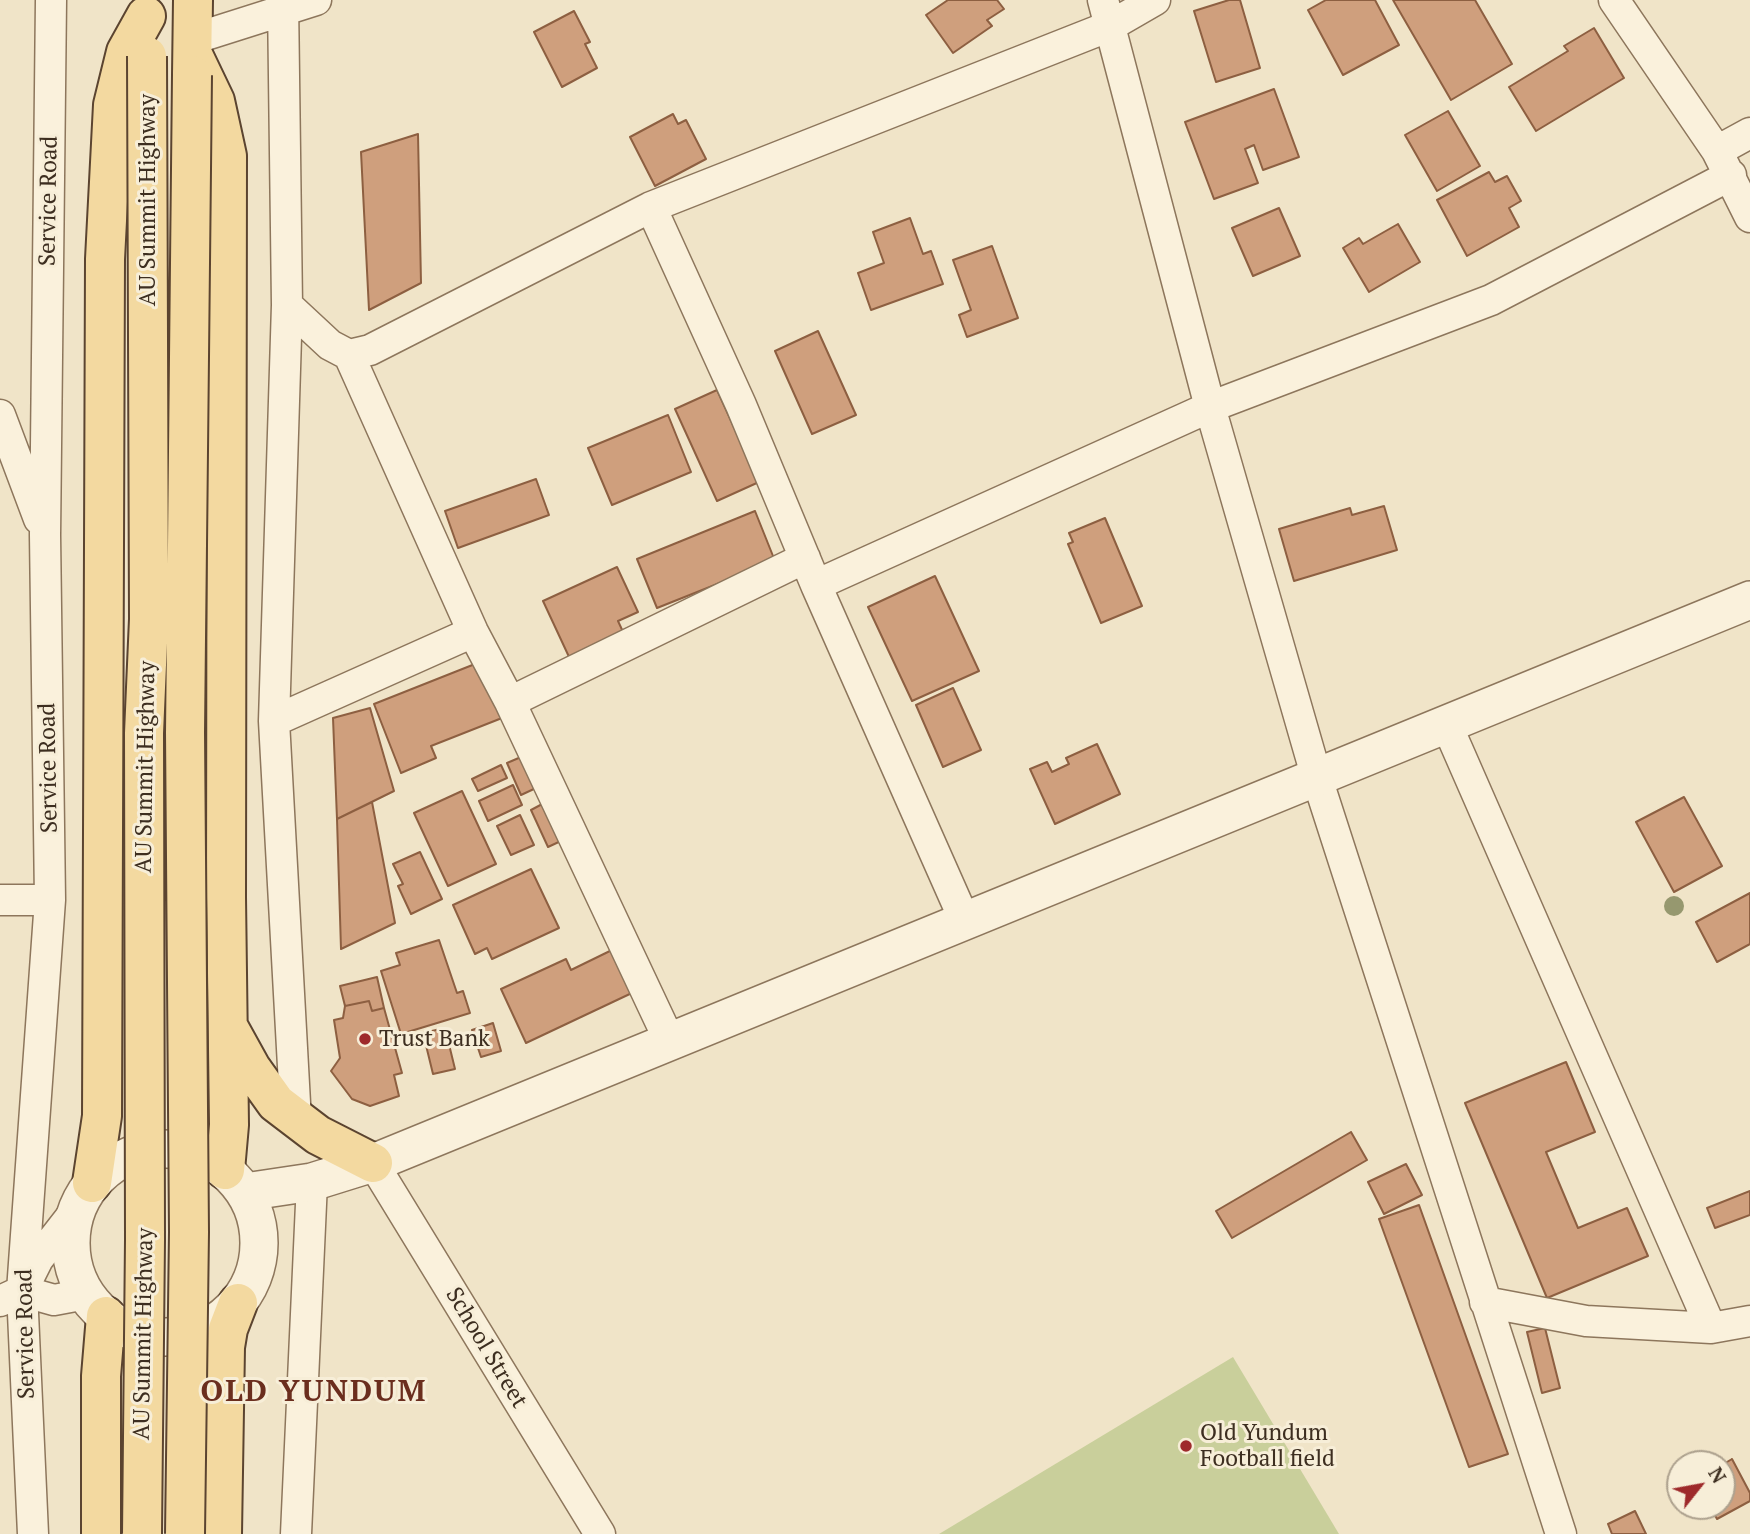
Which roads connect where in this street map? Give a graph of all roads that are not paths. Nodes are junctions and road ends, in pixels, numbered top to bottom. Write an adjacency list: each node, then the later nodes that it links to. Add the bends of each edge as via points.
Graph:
1 (51, 0): 18 (street, Service Road)
2 (193, 0): 9 (main road, AU Summit Highway)
3 (316, 0): 6 (street)
4 (1155, 0): 8 (street)
5 (1614, 0): 11 (street)
6 (283, 6): 9 (street); 14 (street)
7 (146, 8): 35 (main road, via 126,52 113,106 105,260 102,1116); 45 (main road, AU Summit Highway, bridge, via 149,619 144,733)
8 (1106, 13): 12 (street); 16 (street)
9 (192, 56): 29 (main road, via 215,101 227,156); 46 (main road, AU Summit Highway, bridge, via 185,732 189,1232)
10 (1750, 133): 11 (street)
11 (1724, 163): 13 (street); 16 (street, via 1491,300)
12 (651, 207): 15 (street, via 370,350); 19 (street)
13 (1750, 216)
14 (287, 305): 15 (street, via 330,345); 23 (street)
15 (349, 355): 21 (street)
16 (1210, 407): 19 (street); 25 (street)
17 (0, 415): 18 (street)
18 (46, 535): 27 (street, Service Road)
19 (810, 571): 22 (street); 28 (street)
20 (1750, 600): 24 (street)
21 (473, 632): 22 (street); 23 (street)
22 (510, 702): 30 (street)
23 (274, 721): 31 (street)
24 (1446, 723): 25 (street); 42 (street)
25 (1316, 775): 28 (street); 38 (street)
26 (0, 900): 27 (street)
27 (50, 900): 37 (street, Service Road)
28 (964, 919): 30 (street)
29 (228, 1025): 31 (main road, via 251,1069); 33 (main road)
30 (670, 1042): 32 (street)
31 (296, 1121): 32 (main road)
32 (373, 1163): 34 (street); 49 (street, School Street)
33 (235, 1181): 34 (street); 35 (street, via 199,1155 170,1149 141,1152 114,1164); 36 (street, via 257,1219)
34 (312, 1182): 36 (street, via 289,1205); 48 (street)
35 (85, 1196): 37 (street); 40 (street, via 71,1237 73,1257)
36 (260, 1249): 39 (street, via 253,1278)
37 (11, 1296): 40 (street); 43 (street, Service Road)
38 (1485, 1302): 42 (street, via 1586,1321); 50 (street)
39 (239, 1303): 40 (street, via 199,1331 160,1338 131,1331); 47 (main road, via 225,1347)
40 (96, 1305): 44 (main road)
41 (1748, 1327): 42 (street)
42 (1711, 1328)
43 (33, 1534)
44 (101, 1534)
45 (142, 1534)
46 (185, 1534)
47 (222, 1534)
48 (296, 1534)
49 (600, 1534)
50 (1561, 1534)

